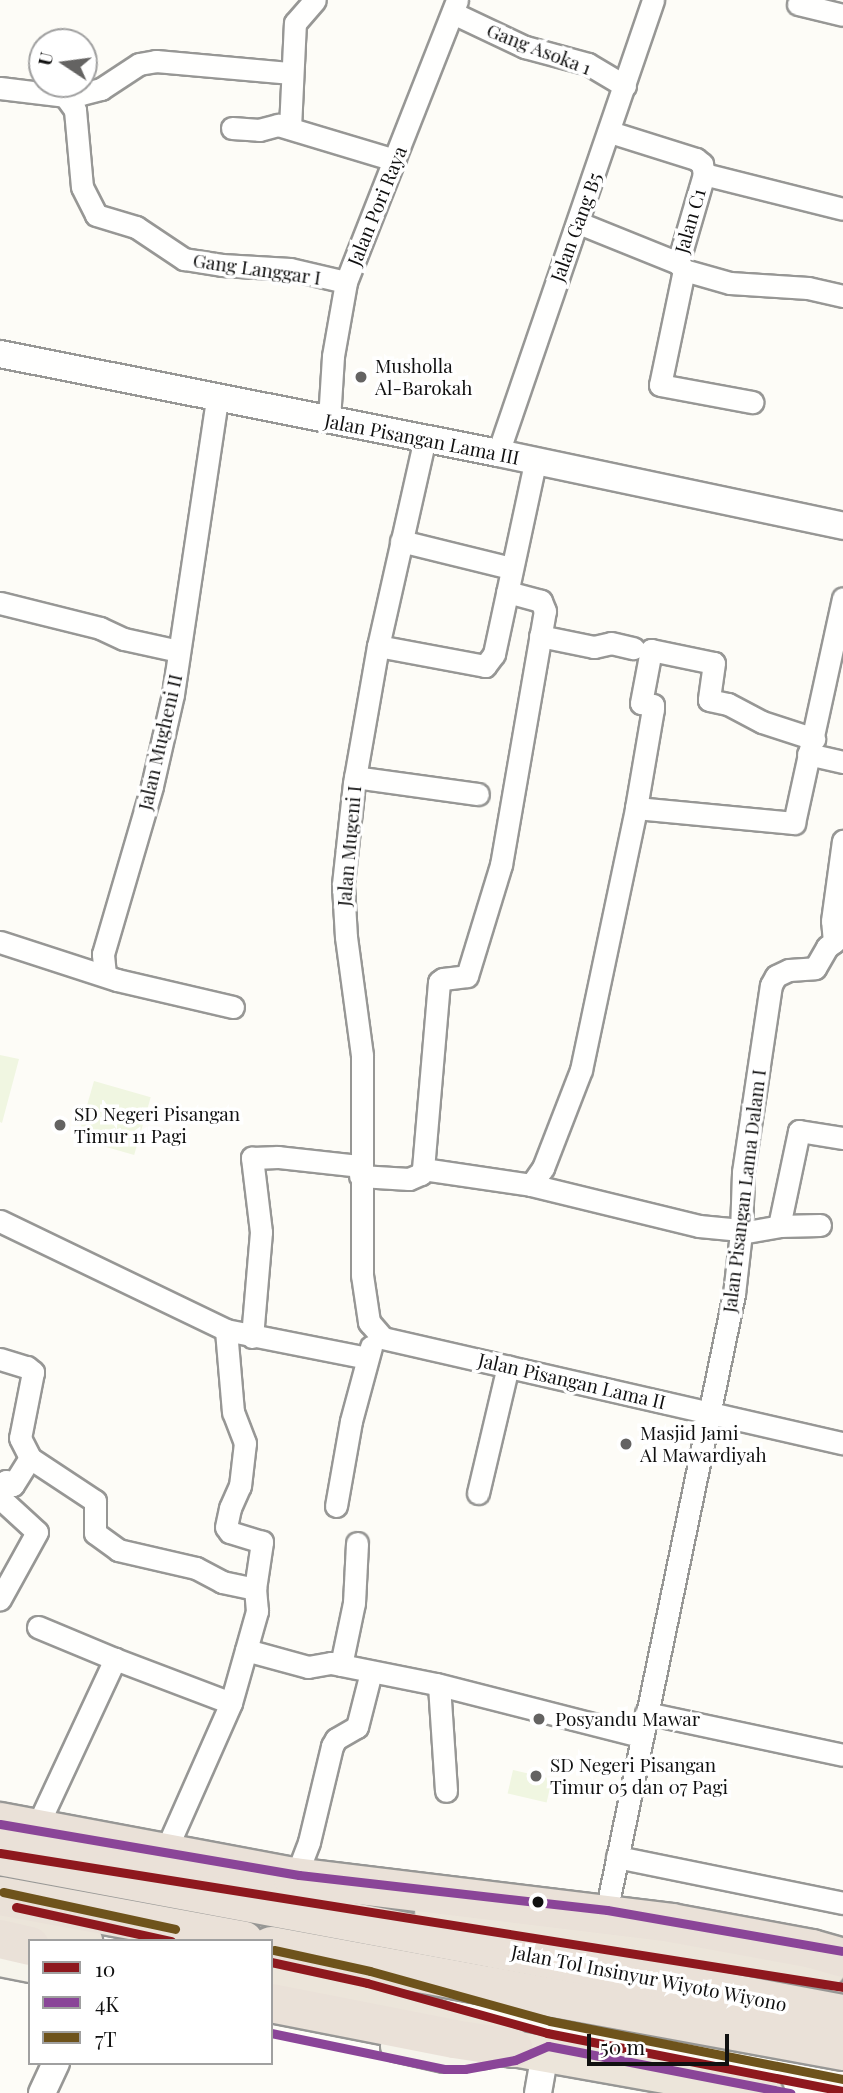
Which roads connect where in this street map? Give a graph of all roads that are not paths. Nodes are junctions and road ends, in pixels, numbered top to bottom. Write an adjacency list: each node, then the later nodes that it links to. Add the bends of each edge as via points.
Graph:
1 (315, 0): 6 (street, via 295,23)
2 (653, 0): 7 (street, Jalan Gang B5)
3 (798, 4): 5 (street)
4 (455, 6): 7 (street, Gang Asoka 1, via 525,47 588,64); 15 (street, Jalan Pori Raya)
5 (843, 15)
6 (291, 73): 9 (street, via 156,61 139,64); 13 (street)
7 (625, 86): 14 (street, Jalan Gang B5)
8 (0, 88): 10 (street)
9 (98, 90)
10 (28, 91)
11 (66, 98): 20 (street, Gang Langgar I, via 75,110 82,187 96,215 135,227 184,259 290,269)
12 (232, 128): 13 (street)
13 (290, 128): 15 (street)
14 (610, 132): 16 (street, via 696,159); 18 (street, Jalan Gang B5)
15 (395, 160): 20 (street, Jalan Pori Raya)
16 (704, 174): 17 (street, Jalan C1); 19 (street, Jalan C1)
17 (843, 209)
18 (579, 223): 19 (street, Jalan C1); 27 (street, Jalan Gang B5)
19 (681, 266): 21 (street, via 730,283 814,289); 24 (street, via 659,382 664,387)
20 (346, 282): 25 (street, Jalan Pori Raya, via 333,356)
21 (843, 296)
22 (0, 354): 23 (street, Jalan Pisangan Lama III)
23 (217, 398): 25 (street, Jalan Pisangan Lama III); 38 (street, Jalan Mugheni II)
24 (752, 402)
25 (329, 420): 26 (street, Jalan Pisangan Lama III)
26 (425, 438): 27 (street, Jalan Pisangan Lama III); 30 (street, Jalan Mugeni I)
27 (498, 453): 28 (street, Jalan Pisangan Lama III)
28 (535, 462): 29 (street, Jalan Pisangan Lama III); 31 (street)
29 (843, 526)
30 (401, 541): 31 (street); 36 (street, Jalan Mugeni I)
31 (511, 568): 32 (street)
32 (507, 592): 35 (street, via 541,601 545,611); 36 (street, via 494,654 485,666)
33 (843, 598): 39 (street)
34 (0, 603): 38 (street)
35 (540, 636): 37 (street, via 594,647 611,643); 50 (street, via 500,865 467,976 439,982)
36 (378, 646): 41 (street, Jalan Mugeni I)
37 (633, 648)
38 (179, 650): 47 (street, Jalan Mugheni II, via 152,786 103,954)
39 (811, 747): 40 (street); 43 (street, via 791,824); 43 (street, via 709,700 714,663 652,650 641,703 653,705 653,709)
40 (843, 762)
41 (355, 777): 42 (street); 51 (street, Jalan Mugeni I, via 343,885 362,1055)
42 (478, 794)
43 (636, 808): 52 (street, via 581,1070 543,1168)
44 (843, 841): 46 (street, via 832,921)
45 (0, 942): 47 (street)
46 (838, 943): 56 (street, Jalan Pisangan Lama Dalam I, via 827,947 815,968 776,976 771,985 743,1172)
47 (105, 974): 48 (street)
48 (233, 1007)
49 (843, 1138): 55 (street, via 799,1131)
50 (423, 1169): 51 (street, via 409,1179); 52 (street)
51 (360, 1171): 58 (street, via 278,1157 253,1158 261,1232); 59 (street, Jalan Mugeni I, via 365,1306 369,1322)
52 (531, 1185): 56 (street)
53 (0, 1221): 57 (street)
54 (820, 1225): 55 (street)
55 (779, 1226): 56 (street)
56 (741, 1232): 63 (street, Jalan Pisangan Lama Dalam I, via 734,1294)
57 (226, 1330): 58 (street); 70 (street, via 233,1412 246,1443 240,1486 226,1527 262,1542)
58 (252, 1337): 60 (street)
59 (383, 1338): 60 (street, via 372,1345); 62 (street, Jalan Pisangan Lama II)
60 (367, 1358): 68 (street)
61 (0, 1359): 65 (street, via 33,1373 20,1438)
62 (508, 1366): 63 (street, Jalan Pisangan Lama II); 67 (street)
63 (708, 1414): 64 (street, Jalan Pisangan Lama II); 79 (street, Jalan Pisangan Lama Dalam I)
64 (843, 1443)
65 (30, 1458): 66 (street); 70 (street, via 95,1501 95,1533 118,1550 196,1568 222,1581)
66 (5, 1489): 71 (street, via 37,1532)
67 (478, 1493)
68 (336, 1506)
69 (357, 1543): 75 (street, via 354,1603)
70 (255, 1589): 73 (street, via 257,1611)
71 (0, 1599)
72 (38, 1627): 74 (street)
73 (246, 1650): 75 (street, via 308,1667); 78 (street)
74 (115, 1659): 78 (street); 84 (street)
75 (341, 1665): 76 (street)
76 (372, 1672): 77 (street); 90 (street, via 355,1731 332,1745)
77 (439, 1685): 80 (street); 82 (street)
78 (231, 1703): 87 (street)
79 (646, 1713): 80 (street, Jalan Pisangan Lama Dalam I); 81 (street)
80 (640, 1736): 89 (street, Jalan Pisangan Lama Dalam I)
81 (843, 1755)
82 (446, 1791)
83 (0, 1812): 84 (main road)
84 (40, 1819): 87 (main road)
85 (0, 1822): 100 (highway, via 293,1877 671,1923)
86 (0, 1842): 103 (highway, via 310,1894)
87 (169, 1843): 90 (main road)
88 (0, 1857): 106 (highway, Jalan Tol Insinyur Wiyoto Wiyono)
89 (617, 1857): 92 (street, Jalan Pisangan Lama Dalam I); 93 (street)
90 (301, 1863): 92 (main road)
91 (0, 1896): 97 (highway)
92 (609, 1898): 100 (main road)
93 (843, 1903)
94 (0, 1924): 96 (highway)
95 (0, 1939): 98 (highway)
96 (74, 1939)
97 (233, 1939)
98 (28, 1946)
99 (273, 1946): 109 (highway, Jalan Tol Insinyur Wiyoto Wiyono)
100 (833, 1949)
101 (0, 1961): 102 (main road)
102 (28, 1968)
103 (843, 1972)
104 (273, 1981): 108 (highway, via 418,2012)
105 (273, 2003): 108 (highway)
106 (843, 2014)
107 (273, 2020): 108 (main road, via 445,2057)
108 (529, 2051): 112 (street); 113 (highway)
109 (843, 2051)
110 (55, 2065): 111 (street)
111 (42, 2093)
112 (538, 2093)
113 (765, 2093)

